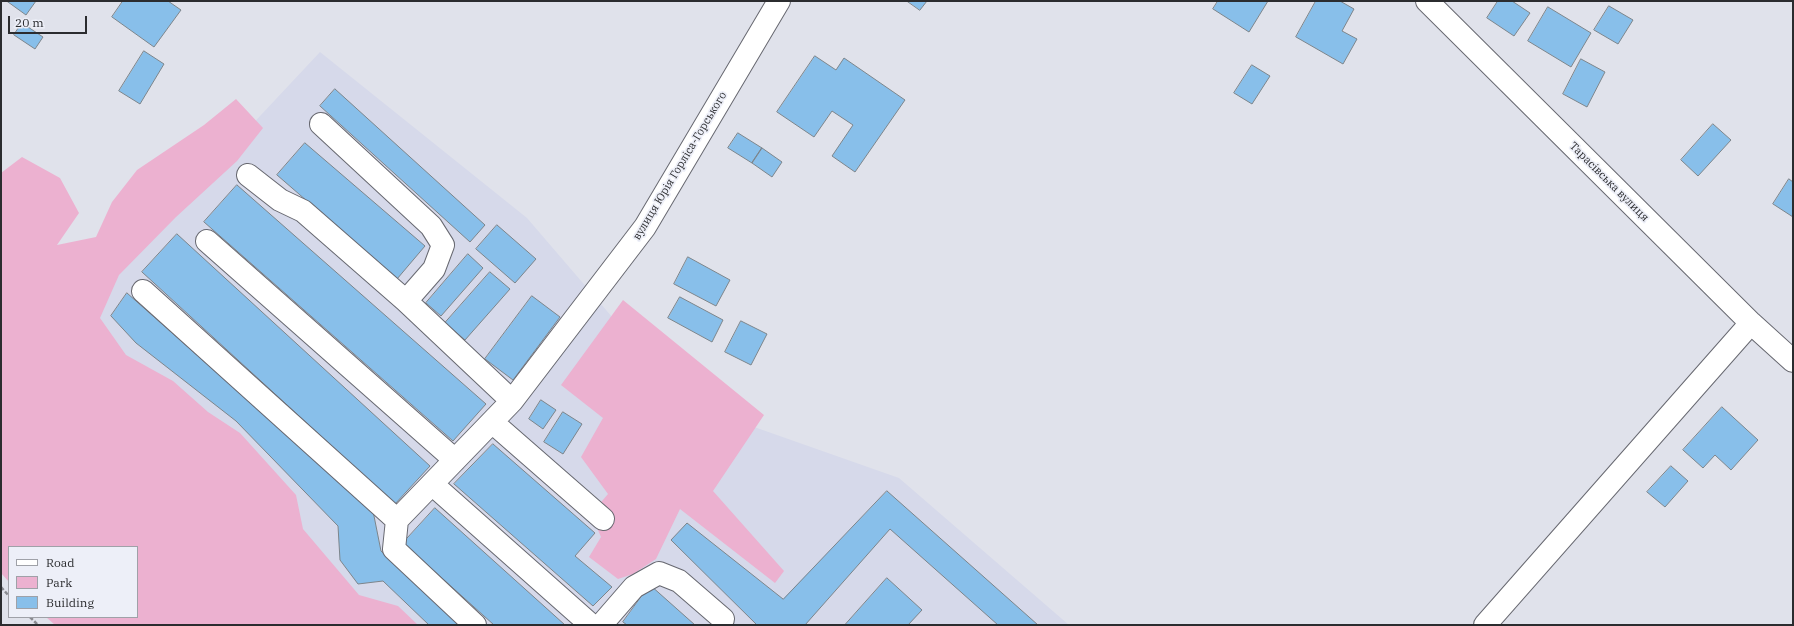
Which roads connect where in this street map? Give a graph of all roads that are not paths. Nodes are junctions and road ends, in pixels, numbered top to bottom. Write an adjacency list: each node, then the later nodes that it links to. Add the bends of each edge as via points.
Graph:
1 (779, 1): 10 (street, вулиця Юрія Горліса-Горського, via 645,227)
2 (1427, 1): 8 (street, Тарасівська вулиця)
3 (321, 124): 7 (street, via 431,226 443,245 434,269)
4 (248, 175): 7 (street, via 280,200 303,211)
5 (207, 241): 12 (street)
6 (144, 291): 15 (street)
7 (406, 302): 10 (street)
8 (1750, 323): 9 (street, Тарасівська вулиця); 20 (street)
9 (1793, 360)
10 (512, 401): 11 (street, вулиця Юрія Горліса-Горського)
11 (492, 422): 12 (street, вулиця Юрія Горліса-Горського); 14 (street)
12 (455, 460): 13 (street, вулиця Юрія Горліса-Горського)
13 (432, 484): 15 (street, вулиця Юрія Горліса-Горського); 18 (street)
14 (602, 519)
15 (397, 520): 17 (street, via 394,549)
16 (723, 619): 19 (street, via 679,581 659,573 634,587)
17 (475, 625)
18 (591, 625)
19 (601, 625)
20 (1485, 625)

